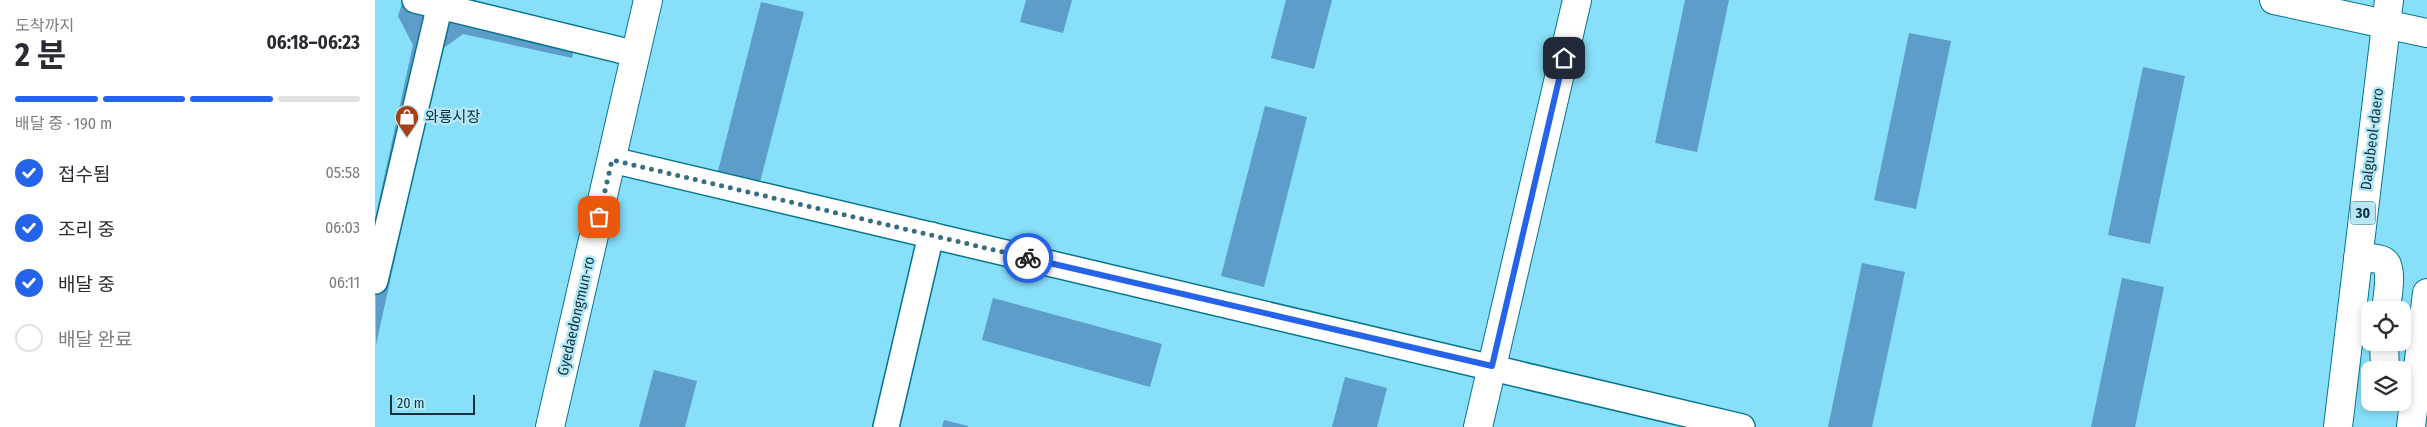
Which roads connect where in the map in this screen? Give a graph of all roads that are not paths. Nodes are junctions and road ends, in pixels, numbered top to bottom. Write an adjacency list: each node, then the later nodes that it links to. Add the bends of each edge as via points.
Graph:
1 (415, 0): 5 (street)
2 (648, 0): 8 (main road, Gyedaedongmun-ro)
3 (1577, 0): 16 (main road)
4 (2274, 0): 6 (main road)
5 (440, 3): 8 (street); 10 (street)
6 (2387, 13): 7 (main road); 12 (main road, Dalgubeol-daero / 30)
7 (2427, 33)
8 (636, 54): 9 (main road, Gyedaedongmun-ro)
9 (612, 160): 11 (street); 18 (main road, Gyedaedongmun-ro)
10 (385, 198): 13 (street)
11 (931, 235): 16 (street); 19 (street)
12 (2358, 258): 15 (main road, via 2385,262 2389,269); 22 (main road, Dalgubeol-daero / 30)
13 (375, 281)
14 (2427, 293): 24 (main road)
15 (2387, 301)
16 (1492, 366): 20 (main road); 21 (street)
17 (2401, 411): 23 (main road)
18 (550, 427)
19 (886, 427)
20 (1478, 427)
21 (1742, 427)
22 (2337, 427)
23 (2407, 427)
24 (2411, 427)

